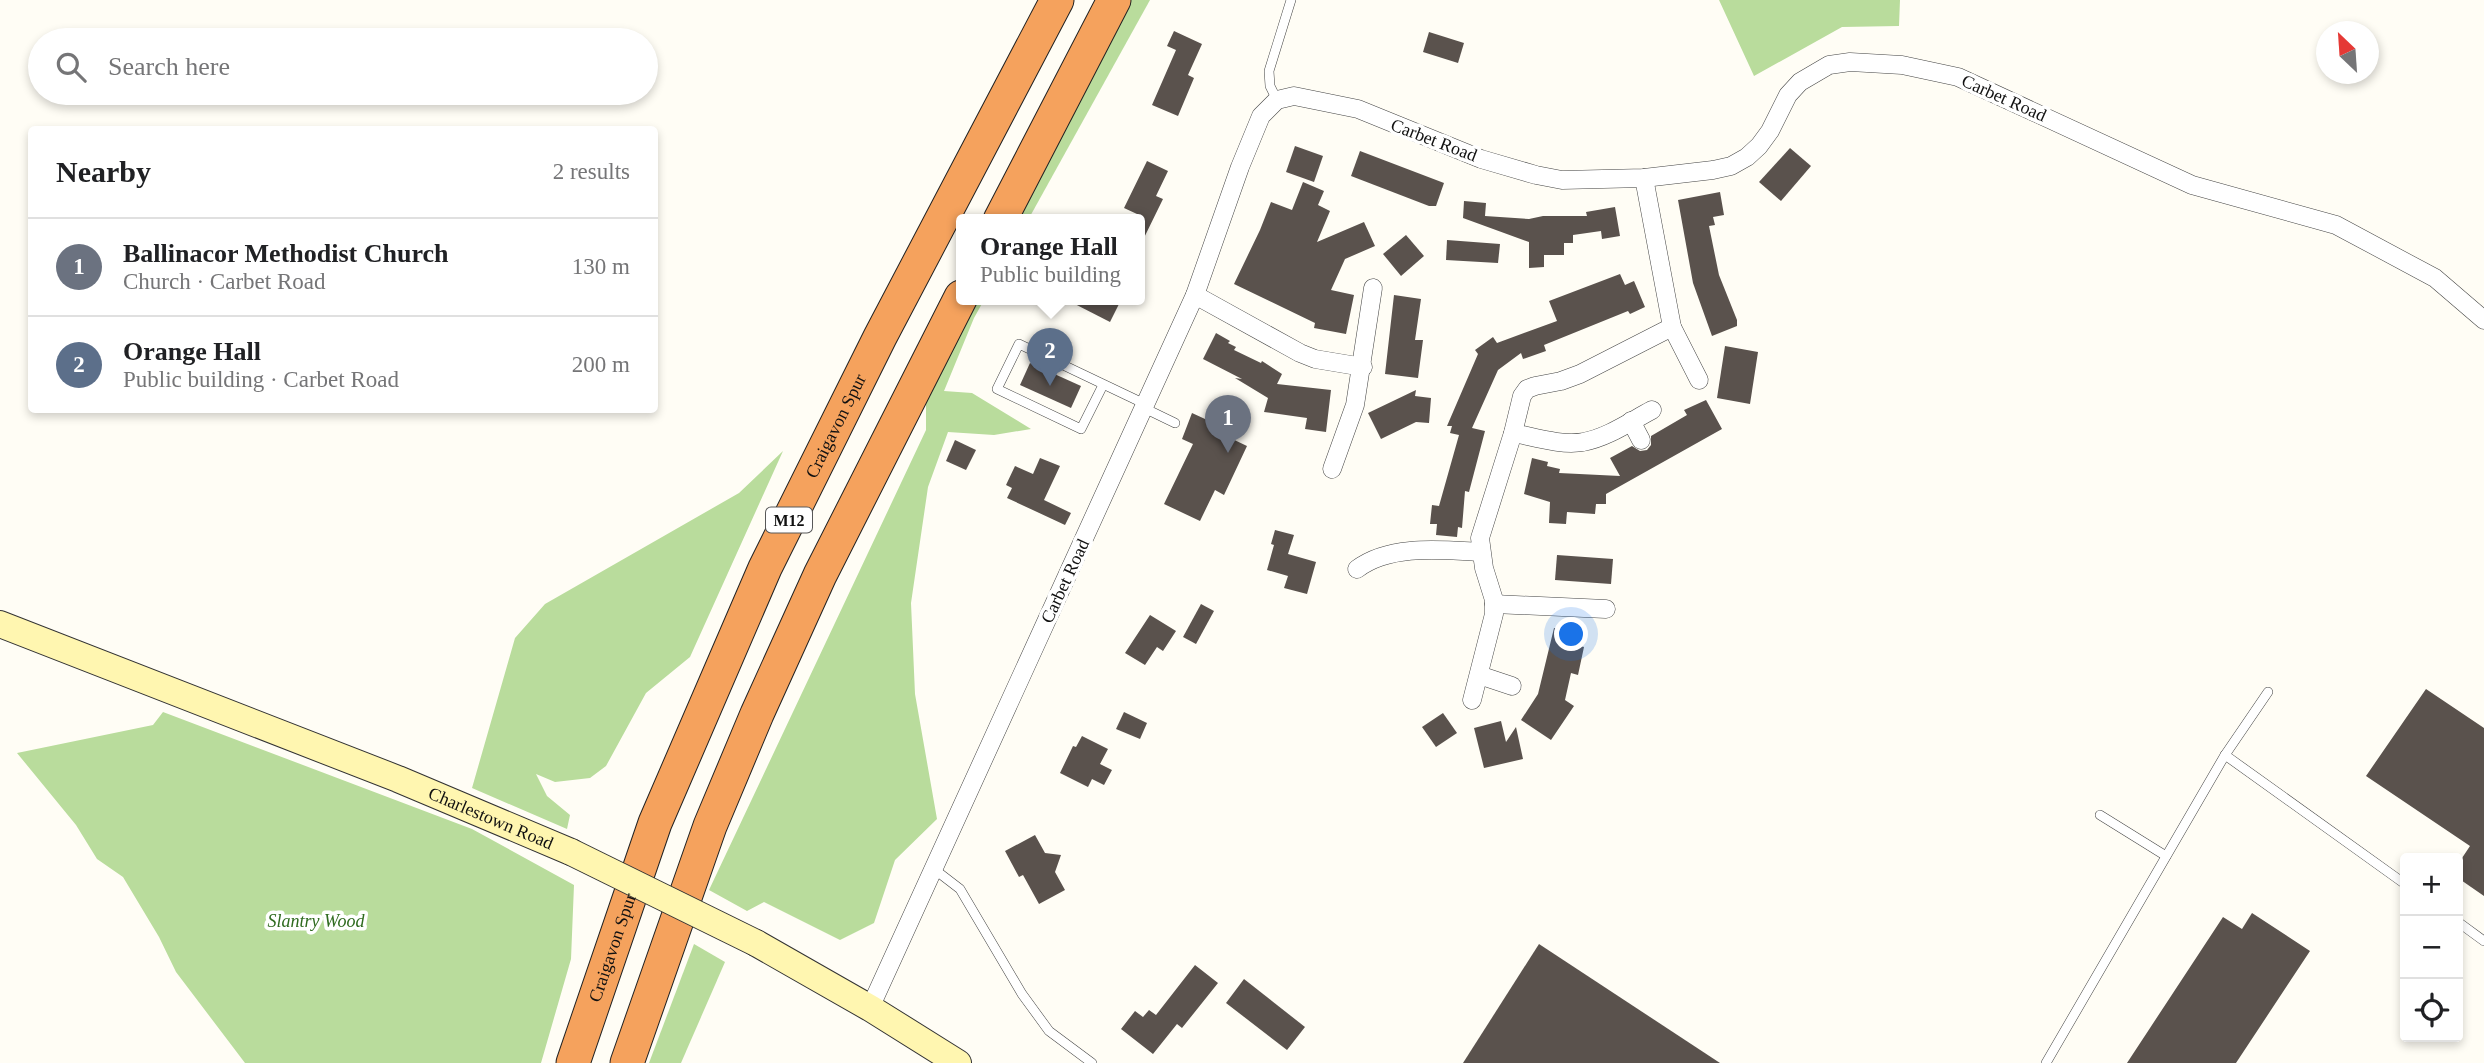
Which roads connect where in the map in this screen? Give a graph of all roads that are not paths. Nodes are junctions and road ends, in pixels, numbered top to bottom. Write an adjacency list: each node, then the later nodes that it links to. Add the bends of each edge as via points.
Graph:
1 (1057, 0): 39 (highway, Craigavon Spur / M12, via 765,568 655,822)
2 (1114, 0): 6 (highway)
3 (1291, 0): 4 (lane, via 1269,71)
4 (1277, 100): 5 (street, Carbet Road, via 1294,96 1358,109 1481,159 1536,175 1562,180); 8 (street, Carbet Road, via 1261,116)
5 (1644, 178): 10 (street, Carbet Road, via 1713,170 1747,157 1770,131 1788,95 1829,65 1902,65 1958,77 2192,185 2336,225 2435,278); 11 (street)
6 (1003, 214)
7 (1373, 288): 12 (street)
8 (1195, 295): 12 (street, via 1300,353); 15 (street, Carbet Road)
9 (956, 305): 40 (highway, via 820,575 757,714 710,826)
10 (2484, 320)
11 (1672, 327): 13 (street); 19 (street, via 1580,374 1527,389 1521,396)
12 (1363, 368): 21 (street)
13 (1699, 380)
14 (1103, 385): 14 (lane, via 1019,344 997,389 1081,429); 15 (lane)
15 (1144, 406): 18 (lane); 34 (street, Carbet Road)
16 (1652, 410): 17 (street)
17 (1631, 421): 19 (street, via 1583,442); 20 (street)
18 (1175, 423)
19 (1513, 433): 22 (street, via 1480,538)
20 (1641, 440)
21 (1332, 469)
22 (1480, 552): 23 (street, via 1416,552 1373,559); 24 (street)
23 (1357, 569)
24 (1494, 604): 25 (street); 27 (street)
25 (1606, 609)
26 (0, 624): 38 (main road, Charlestown Road, bridge, via 398,779 571,852 756,943)
27 (1479, 675): 28 (street); 30 (street)
28 (1512, 686)
29 (2268, 692): 31 (lane)
30 (1472, 700)
31 (2225, 755): 33 (lane); 35 (lane)
32 (2100, 815): 33 (lane)
33 (2166, 856): 43 (lane)
34 (934, 869): 38 (street, Carbet Road); 42 (lane, via 960,889 1049,1031)
35 (2400, 880)
36 (2463, 926): 37 (lane)
37 (2484, 941)
38 (870, 1008): 41 (main road, Charlestown Road)
39 (573, 1063)
40 (627, 1063)
41 (958, 1063)
42 (1092, 1063)
43 (2046, 1063)

